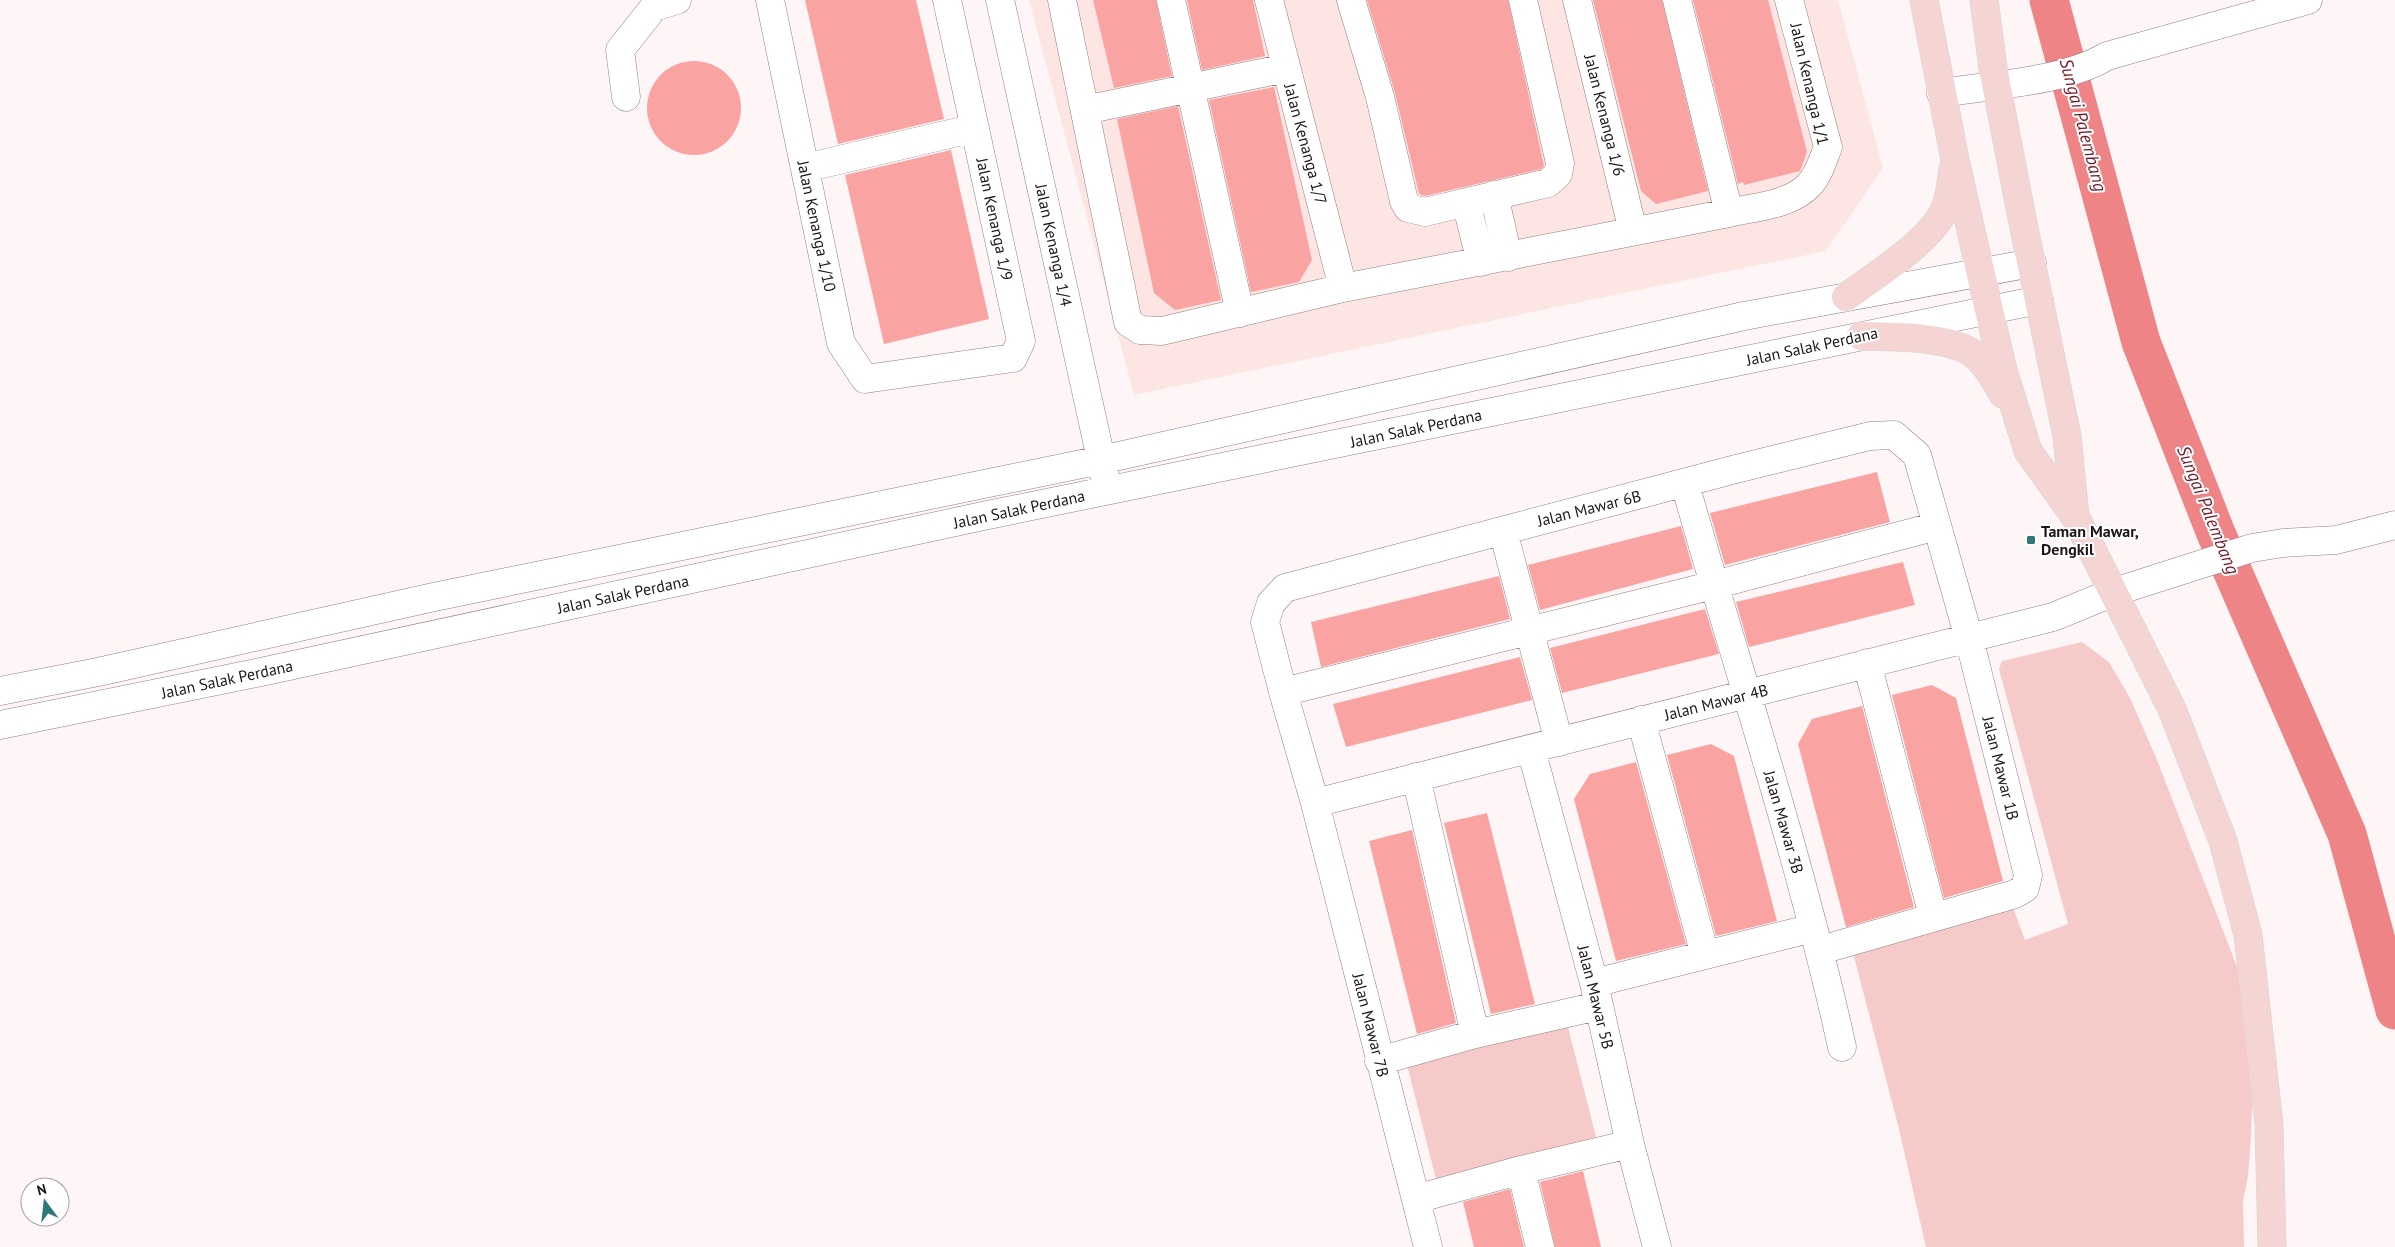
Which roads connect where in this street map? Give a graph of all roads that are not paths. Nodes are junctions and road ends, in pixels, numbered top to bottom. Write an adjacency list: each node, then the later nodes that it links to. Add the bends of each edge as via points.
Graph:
1 (677, 0): 20 (street, via 654,7 620,50)
2 (770, 0): 24 (street, Jalan Kenanga 1/10)
3 (947, 0): 22 (street, Jalan Kenanga 1/9)
4 (1000, 0): 42 (street, Jalan Kenanga 1/4)
5 (1062, 0): 21 (street, Jalan Kenanga 1/1)
6 (1171, 0): 19 (street)
7 (1269, 0): 16 (street, Jalan Kenanga 1/7)
8 (1351, 0): 26 (street, via 1380,97 1404,201 1408,208 1425,212)
9 (1524, 0): 25 (street, via 1560,163 1558,174 1548,183)
10 (1577, 0): 28 (street, Jalan Kenanga 1/6)
11 (1677, 0): 27 (street)
12 (1789, 0): 27 (street, Jalan Kenanga 1/1, via 1828,147 1809,186 1786,200)
13 (1924, 0): 18 (main road)
14 (1984, 0): 17 (main road)
15 (2308, 0): 17 (street, via 2094,58)
16 (1286, 68): 19 (street); 33 (street, Jalan Kenanga 1/7)
17 (1995, 76): 18 (street); 31 (main road)
18 (1940, 84): 23 (main road)
19 (1191, 89): 21 (street); 37 (street)
20 (626, 97)
21 (1085, 110): 37 (street, Jalan Kenanga 1/1, via 1128,322 1140,330 1162,331)
22 (975, 128): 24 (street); 39 (street, Jalan Kenanga 1/9, via 1021,341 1013,358)
23 (1955, 160): 32 (main road); 34 (main road, via 1944,211 1903,255)
24 (805, 168): 39 (street, Jalan Kenanga 1/10, via 841,343 865,379)
25 (1494, 195): 26 (street); 29 (street)
26 (1466, 202): 30 (street)
27 (1730, 213): 28 (street, Jalan Kenanga 1/1)
28 (1633, 231): 29 (street, Jalan Kenanga 1/1)
29 (1508, 256): 30 (street, Jalan Kenanga 1/1)
30 (1481, 262): 33 (street, Jalan Kenanga 1/1)
31 (2032, 263): 32 (street, Jalan Salak Perdana); 35 (main road)
32 (1980, 272): 34 (street, Jalan Salak Perdana); 36 (main road)
33 (1343, 288): 37 (street, Jalan Kenanga 1/1)
34 (1846, 297): 42 (street, Jalan Salak Perdana, via 1564,355)
35 (2039, 300): 36 (street, Jalan Salak Perdana); 45 (main road, via 2067,436)
36 (1989, 310): 38 (street, Jalan Salak Perdana); 40 (main road)
37 (1240, 313)
38 (1861, 336): 40 (main road, via 1903,337 1968,350 1986,368); 44 (street, Jalan Salak Perdana)
39 (933, 369)
40 (2016, 417): 45 (main road, via 2028,451)
41 (1894, 435): 43 (street, Jalan Mawar 6B, via 1870,436); 47 (street, Jalan Mawar 1B, via 1917,455)
42 (1101, 460): 44 (street, Jalan Kenanga 1/4); 53 (street, Jalan Salak Perdana)
43 (1685, 484): 48 (street, Jalan Mawar 6B); 49 (street, Jalan Mawar 3B)
44 (1108, 490): 56 (street, Jalan Salak Perdana)
45 (2076, 518): 51 (main road)
46 (2395, 525): 51 (street, Jalan Mawar 4B, via 2336,540 2283,543 2238,552)
47 (1937, 526): 49 (street); 54 (street, Jalan Mawar 1B)
48 (1503, 530): 50 (street, Jalan Mawar 6B); 52 (street)
49 (1714, 585): 52 (street); 59 (street, Jalan Mawar 3B)
50 (1285, 588): 58 (street, Jalan Mawar 7B, via 1271,603 1265,622)
51 (2114, 592): 54 (street, Jalan Mawar 4B, via 2053,617); 79 (main road, via 2172,709 2223,841 2248,935 2269,1125)
52 (1529, 630): 58 (street); 62 (street)
53 (252, 636): 56 (street); 57 (street, Jalan Salak Perdana)
54 (1969, 638): 55 (street, Jalan Mawar 4B); 66 (street, Jalan Mawar 1B, via 2028,875 2025,888 2015,894)
55 (1867, 663): 59 (street, Jalan Mawar 4B); 66 (street)
56 (261, 672): 61 (street, Jalan Salak Perdana)
57 (0, 691)
58 (1283, 692): 65 (street, Jalan Mawar 7B)
59 (1748, 695): 60 (street, Jalan Mawar 4B); 67 (street, Jalan Mawar 3B)
60 (1641, 720): 62 (street, Jalan Mawar 4B); 68 (street)
61 (0, 726)
62 (1559, 742): 63 (street, Jalan Mawar 4B)
63 (1531, 749): 64 (street, Jalan Mawar 4B); 69 (street, Jalan Mawar 5B)
64 (1416, 778): 65 (street, Jalan Mawar 4B); 70 (street)
65 (1315, 803): 72 (street, Jalan Mawar 7B)
66 (1933, 916): 67 (street)
67 (1817, 939): 68 (street); 71 (street, Jalan Mawar 3B)
68 (1705, 955): 69 (street)
69 (1596, 995): 70 (street); 73 (street, Jalan Mawar 5B)
70 (1475, 1034): 72 (street)
71 (1842, 1047)
72 (1379, 1061): 75 (street, Jalan Mawar 7B)
73 (1630, 1144): 74 (street); 78 (street, Jalan Mawar 5B)
74 (1521, 1170): 75 (street); 77 (street)
75 (1416, 1199): 76 (street, Jalan Mawar 7B)
76 (1428, 1247)
77 (1540, 1247)
78 (1658, 1247)
79 (2272, 1247)

